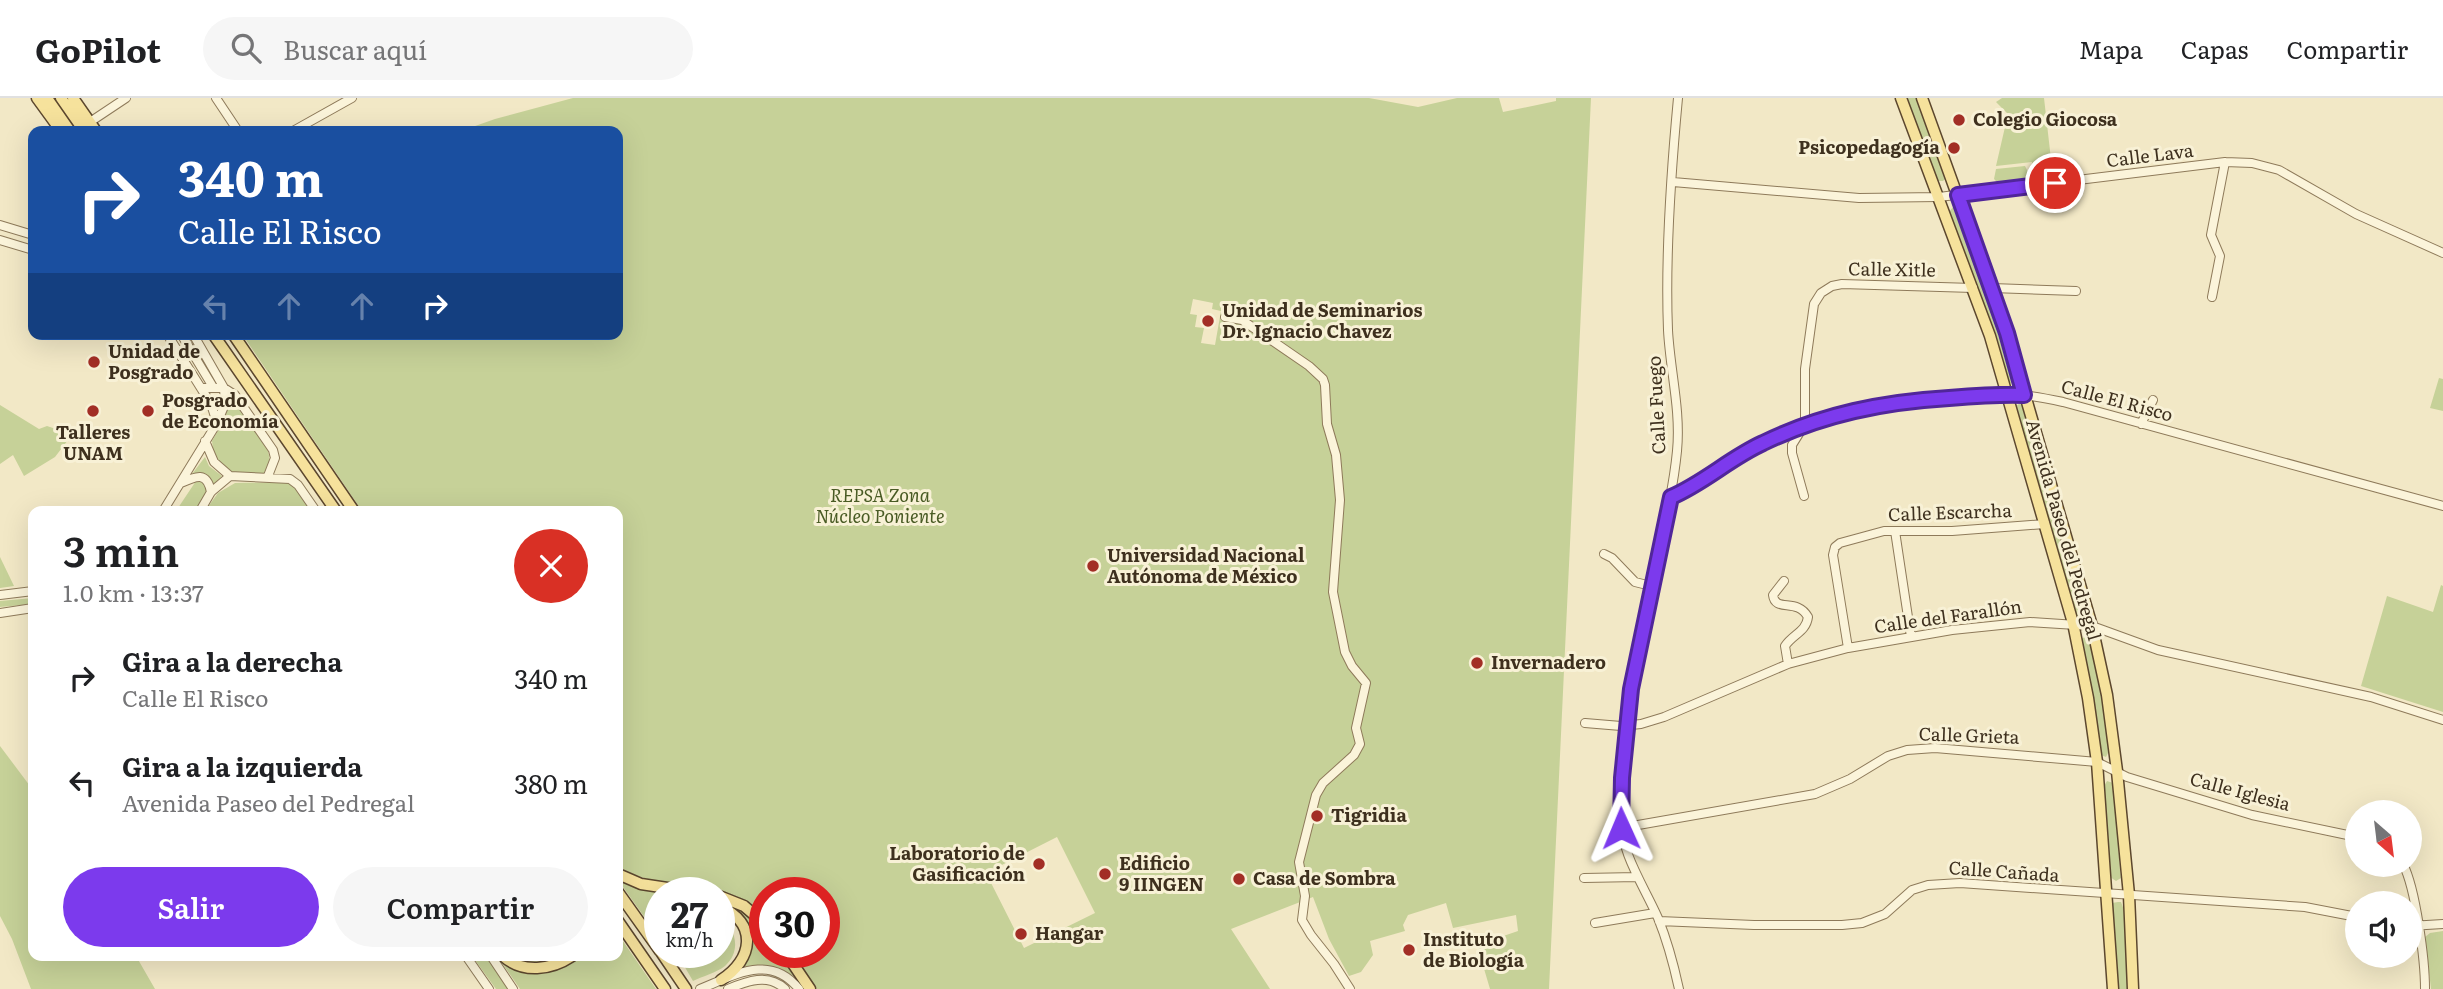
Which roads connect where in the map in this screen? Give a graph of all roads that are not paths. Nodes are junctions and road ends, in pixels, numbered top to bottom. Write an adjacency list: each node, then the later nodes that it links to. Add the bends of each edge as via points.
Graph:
1 (37, 98): 11 (main road)
2 (47, 98): 12 (main road)
3 (61, 98): 13 (main road)
4 (73, 98): 14 (main road)
5 (126, 98): 15 (street)
6 (216, 98): 16 (street)
7 (352, 98): 17 (street)
8 (1678, 98): 19 (street, Calle Fuego)
9 (1901, 98): 21 (main road, Avenida Paseo del Pedregal)
10 (1922, 98): 20 (main road, Avenida Paseo del Pedregal)
11 (57, 126)
12 (67, 126)
13 (88, 126)
14 (89, 126)
15 (92, 126)
16 (235, 126)
17 (302, 126)
18 (2225, 162): 20 (street, Calle Lava); 26 (street, Calle Lava, via 2279,170 2356,214); 30 (street, via 2211,235 2220,256)
19 (1673, 182): 21 (street, Calle Lava, via 1859,198); 52 (street, Calle Fuego, via 1668,332 1677,448)
20 (1958, 195): 21 (street, Calle Lava); 28 (main road, Avenida Paseo del Pedregal)
21 (1939, 197): 27 (main road, Avenida Paseo del Pedregal)
22 (0, 225): 23 (street)
23 (28, 233)
24 (0, 240): 25 (street)
25 (28, 248)
26 (2443, 253)
27 (1973, 288): 40 (main road, Avenida Paseo del Pedregal); 44 (street, Calle Xitle, via 1842,284 1821,293 1814,304 1805,369)
28 (1992, 288): 29 (street); 41 (main road, Avenida Paseo del Pedregal)
29 (2076, 291)
30 (2211, 297)
31 (1226, 317): 111 (street, via 1242,320 1309,366 1325,385 1340,500 1334,592 1345,652 1366,683 1356,728 1360,744 1316,795 1300,862 1305,896 1302,920)
32 (171, 340): 38 (street)
33 (185, 340): 37 (street)
34 (196, 340): 39 (street)
35 (216, 340): 56 (main road)
36 (237, 340): 57 (main road)
37 (213, 387): 38 (street); 39 (street)
38 (201, 388): 43 (street)
39 (224, 388): 43 (street, via 225,404); 48 (street, via 240,401 274,450)
40 (2006, 394): 41 (street, Calle El Risco); 44 (street, Calle El Risco, via 1883,404); 59 (main road, Avenida Paseo del Pedregal)
41 (2024, 395): 45 (street, Calle El Risco); 69 (main road, Avenida Paseo del Pedregal)
42 (2152, 400): 45 (street)
43 (217, 423): 46 (street)
44 (1805, 424): 51 (street, via 1792,453); 52 (street, Calle El Risco, via 1761,443)
45 (2141, 424): 58 (street, Calle El Risco)
46 (205, 441): 47 (street, via 214,462); 49 (street)
47 (230, 476): 48 (street); 50 (street)
48 (268, 477): 55 (street, via 290,479)
49 (181, 483): 50 (street, via 204,478); 53 (street)
50 (211, 492): 54 (street)
51 (1804, 496)
52 (1671, 497): 63 (street, Calle Fuego)
53 (166, 506)
54 (203, 506)
55 (313, 506)
56 (332, 506)
57 (351, 506)
58 (2443, 506)
59 (2045, 524): 60 (street, Calle Escarcha); 68 (main road, Avenida Paseo del Pedregal)
60 (1895, 531): 70 (street); 71 (street, Calle Escarcha, via 1873,533 1835,547)
61 (1604, 554): 63 (street, via 1634,582)
62 (1784, 581): 72 (street, via 1773,595 1774,602 1801,607 1808,617 1807,624 1785,646)
63 (1651, 586): 75 (street, Calle Fuego)
64 (28, 592): 65 (street)
65 (0, 594)
66 (28, 609): 67 (street)
67 (0, 613)
68 (2073, 623): 69 (street, Calle del Farallón); 70 (street, Calle del Farallón, via 2008,622); 76 (main road, Avenida Paseo del Pedregal)
69 (2092, 625): 73 (street, Calle del Farallón, via 2158,650 2371,697); 77 (main road, Avenida Paseo del Pedregal)
70 (1911, 637): 71 (street, Calle del Farallón)
71 (1848, 648): 72 (street, Calle del Farallón)
72 (1788, 664): 75 (street, Calle del Farallón, via 1664,717)
73 (2443, 720)
74 (1586, 723): 75 (street, Calle del Farallón)
75 (1626, 726): 78 (street, Calle Fuego)
76 (2097, 762): 77 (street, Calle Grieta); 78 (street, Calle Grieta, via 1935,748 1907,750 1815,794); 84 (main road, Avenida Paseo del Pedregal)
77 (2117, 771): 79 (street, Calle Iglesia, via 2252,814); 85 (main road, Avenida Paseo del Pedregal)
78 (1621, 828): 81 (street, Calle Fuego)
79 (2345, 834)
80 (623, 876): 83 (main road)
81 (1637, 877): 82 (street); 89 (street, Calle Fuego)
82 (1584, 878)
83 (644, 884)
84 (2106, 894): 85 (street, Calle Cañada); 89 (street, Calle Cañada, via 1943,883 1912,890 1885,914 1862,923 1754,925); 113 (main road, Avenida Paseo del Pedregal)
85 (2129, 895): 87 (street, Calle Cañada, via 2305,907); 114 (main road, Avenida Paseo del Pedregal)
86 (623, 899): 94 (main road)
87 (2345, 915)
88 (735, 916): 102 (main road, via 745,930 747,945 741,964)
89 (1657, 917): 90 (street, Calle Cañada); 112 (street, Calle Fuego)
90 (1595, 923)
91 (2443, 923): 92 (street)
92 (2422, 925)
93 (623, 928): 106 (main road)
94 (644, 929)
95 (469, 961): 104 (street)
96 (494, 961): 105 (street)
97 (511, 961): 98 (main road, via 539,968)
98 (563, 961)
99 (672, 968): 103 (main road)
100 (796, 968): 110 (main road)
101 (2421, 968): 115 (street)
102 (725, 985): 107 (street); 108 (street, via 765,979); 109 (street, via 748,970 761,968 781,973)
103 (685, 988)
104 (489, 989)
105 (513, 989)
106 (665, 989)
107 (701, 989)
108 (785, 989)
109 (799, 989)
110 (810, 989)
111 (1350, 989)
112 (1679, 989)
113 (2113, 989)
114 (2133, 989)
115 (2425, 989)

